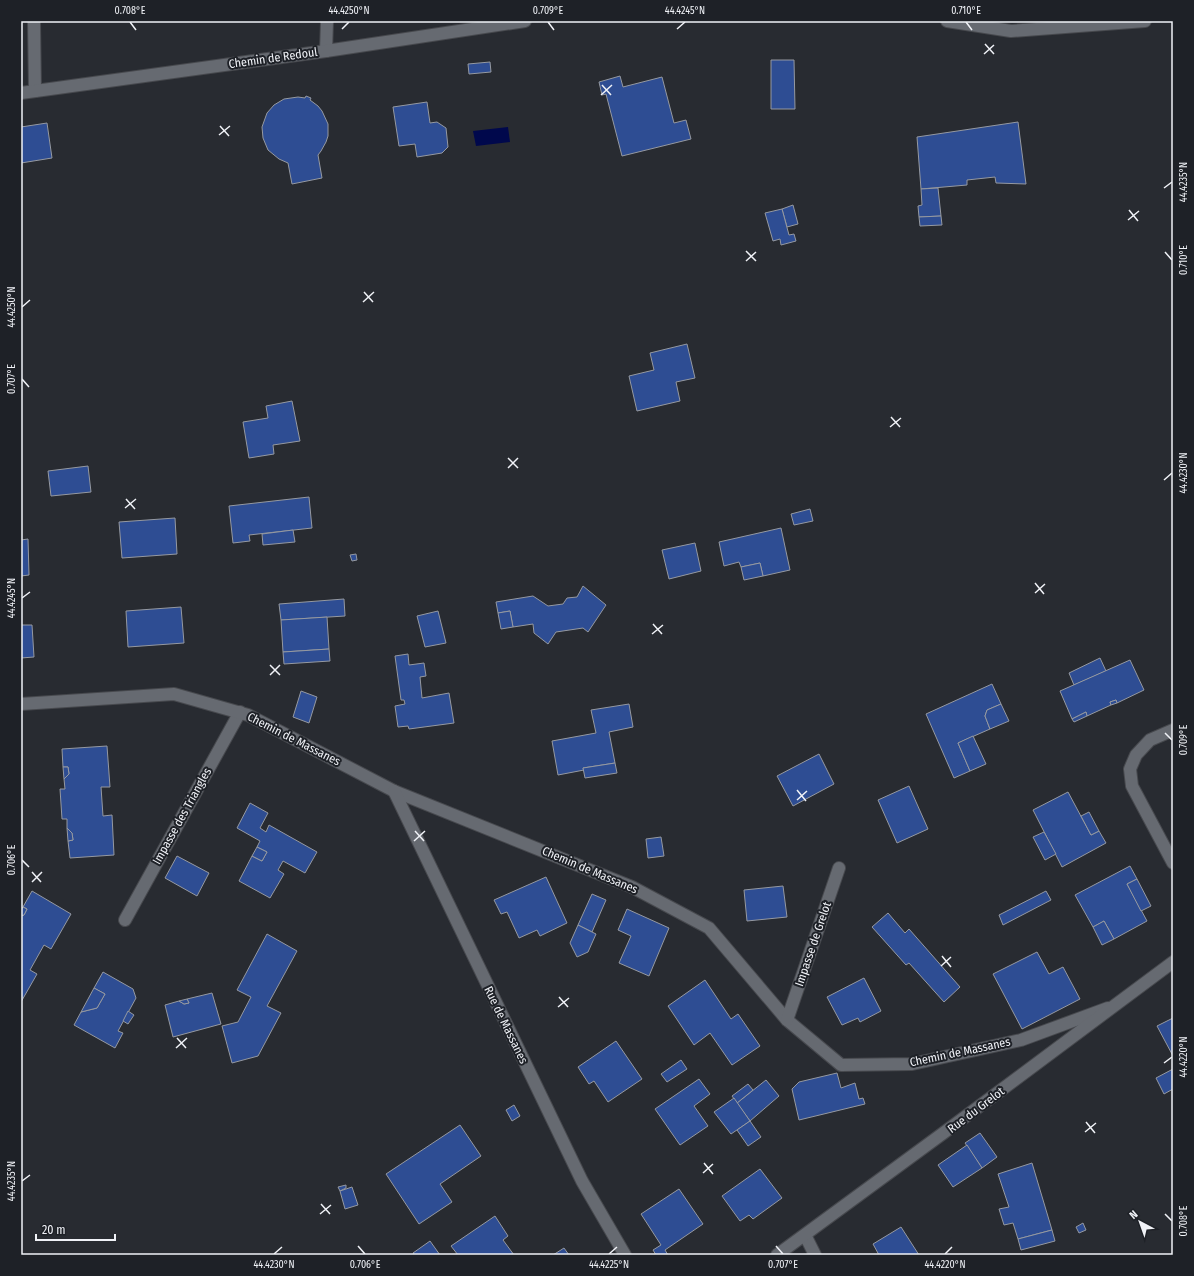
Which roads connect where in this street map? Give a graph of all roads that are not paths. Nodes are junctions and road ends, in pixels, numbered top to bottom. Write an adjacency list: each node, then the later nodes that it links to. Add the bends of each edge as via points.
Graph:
1 (34, 21): 7 (street)
2 (326, 21): 6 (street)
3 (525, 21): 6 (street, Chemin de Redoul)
4 (947, 21): 5 (street, via 1011,31)
5 (1145, 21)
6 (326, 51): 7 (street, Chemin de Redoul)
7 (35, 91): 8 (street, Chemin de Redoul)
8 (21, 93)
9 (21, 704): 10 (street, Chemin de Massanes, via 174,694)
10 (240, 712): 12 (street, Chemin de Massanes); 15 (street, Impasse des Triangles)
11 (1173, 730): 13 (street, via 1150,740 1136,755 1130,769 1132,786)
12 (394, 791): 18 (street, Chemin de Massanes, via 632,887 709,928); 20 (street, Rue de Massanes, via 582,1181)
13 (1173, 863)
14 (839, 868): 18 (street, Impasse de Grelot)
15 (125, 920)
16 (1173, 962): 17 (street, Rue du Grelot)
17 (1115, 1006): 18 (street, Chemin de Massanes, via 1021,1040 912,1064 841,1066); 19 (street, Rue du Grelot)
18 (787, 1020)
19 (805, 1234): 21 (street, Rue du Grelot); 22 (street)
20 (625, 1255)
21 (777, 1255)
22 (814, 1255)

